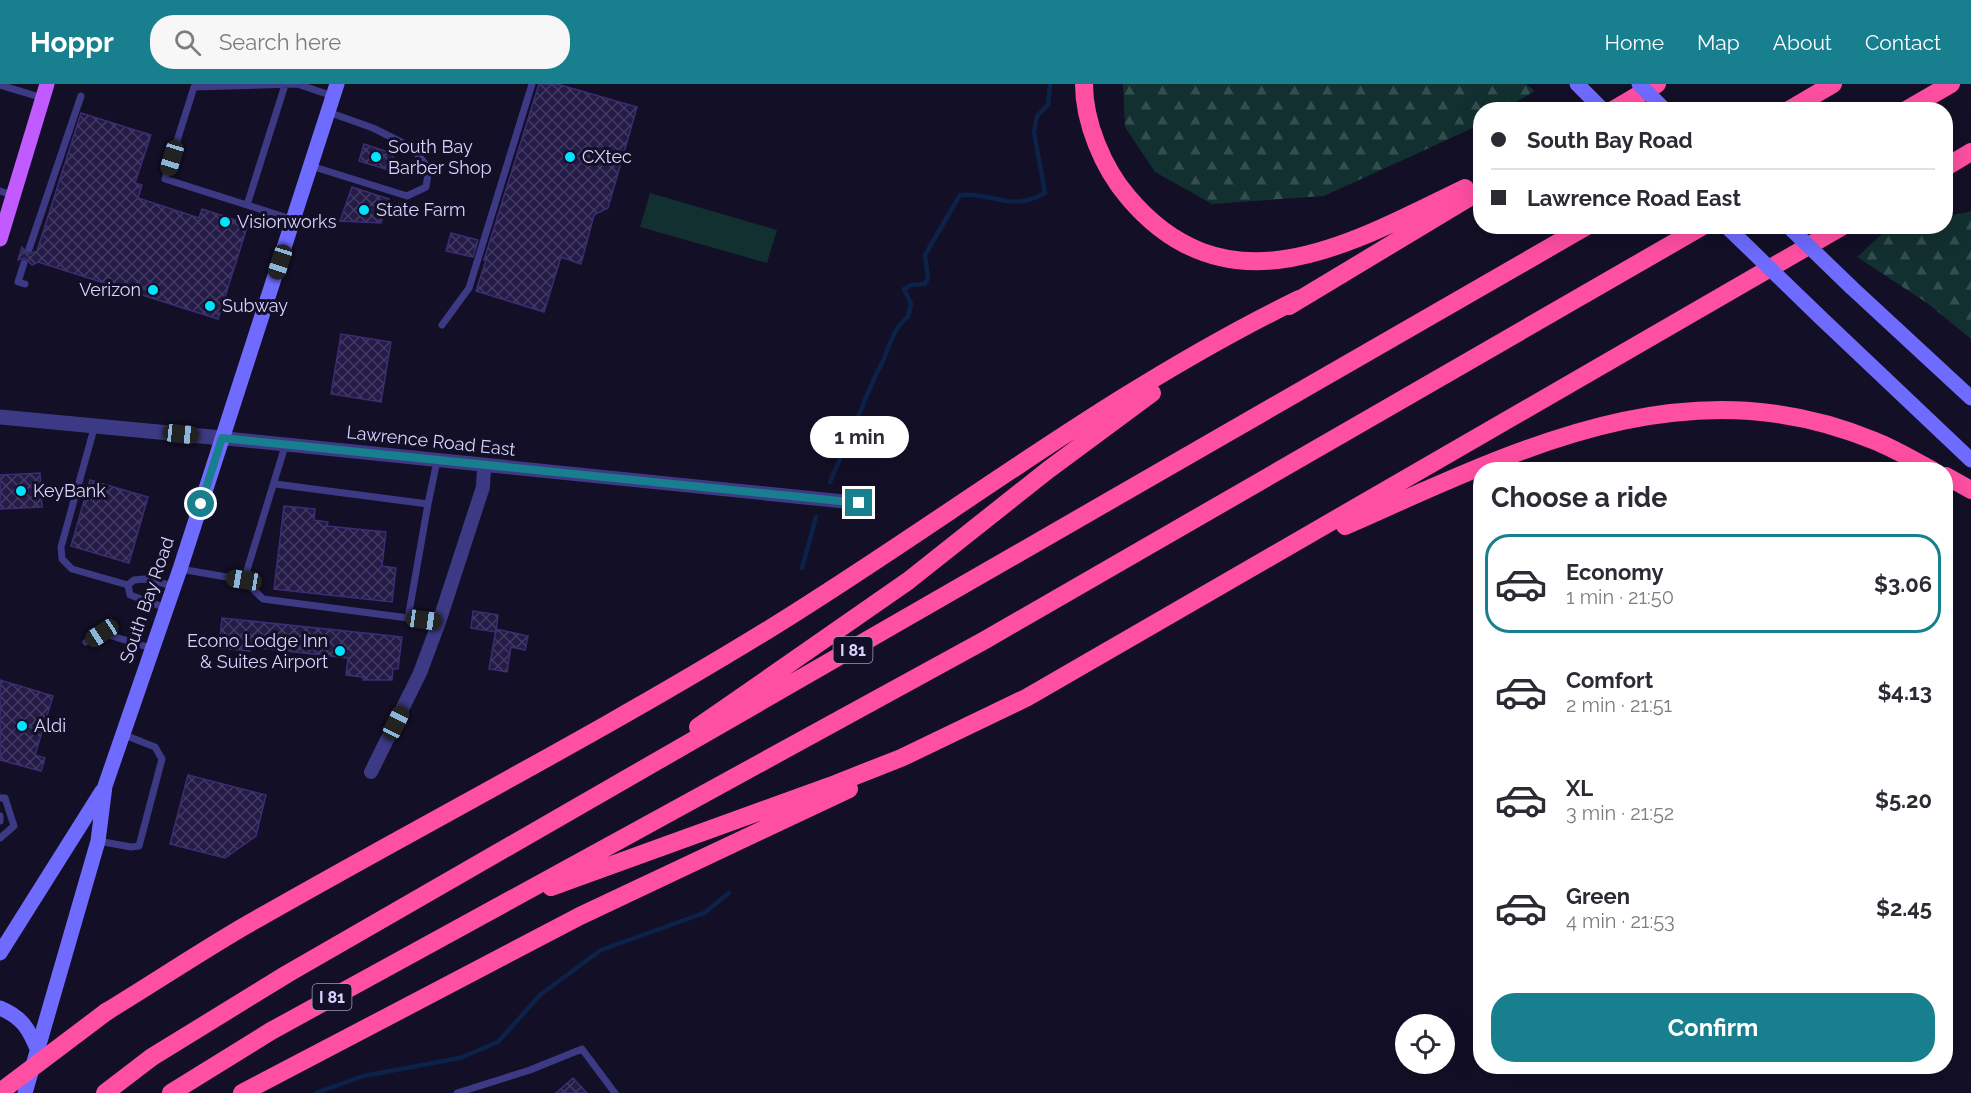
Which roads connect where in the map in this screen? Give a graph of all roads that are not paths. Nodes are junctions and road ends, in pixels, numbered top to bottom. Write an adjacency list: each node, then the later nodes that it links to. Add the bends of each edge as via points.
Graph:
1 (532, 84): 37 (lane, via 469,288)
2 (1084, 84): 22 (highway, via 1089,117 1102,156 1123,191 1141,212 1177,240 1211,255 1250,261 1290,260 1324,252)
3 (1577, 84): 13 (main road)
4 (1639, 84): 15 (main road, bridge)
5 (1657, 84): 14 (highway)
6 (1833, 84): 16 (highway)
7 (1951, 84): 17 (highway)
8 (0, 85): 11 (lane)
9 (285, 85): 10 (lane); 25 (lane); 25 (lane, via 195,87 165,179)
10 (335, 90): 18 (main road, South Bay Road)
11 (45, 91): 23 (main road)
12 (81, 96): 33 (lane)
13 (1596, 102)
14 (1627, 102)
15 (1657, 102)
16 (1803, 102)
17 (1920, 102)
18 (328, 112): 21 (main road, South Bay Road); 21 (lane, via 411,147 429,168 426,187 407,196)
19 (1971, 152): 20 (highway)
20 (1953, 163)
21 (311, 166): 26 (main road, South Bay Road)
22 (1473, 183)
23 (7, 193): 32 (main road)
24 (1473, 195): 36 (highway)
25 (247, 205): 26 (lane)
26 (294, 220): 41 (main road, South Bay Road)
27 (1573, 234): 68 (highway, I 81)
28 (1689, 234): 74 (highway, I 81, via 985,640)
29 (1734, 234): 43 (main road, bridge)
30 (1796, 234): 38 (main road, bridge)
31 (1829, 234): 54 (highway)
32 (0, 239)
33 (29, 249)
34 (24, 262): 35 (lane, via 18,282)
35 (25, 284)
36 (1299, 299): 68 (highway, via 1139,401 909,581); 78 (highway, bridge, via 1104,408 718,660 240,929 106,1012)
37 (442, 325)
38 (1971, 398)
39 (0, 417): 40 (street, Lawrence Road East)
40 (95, 425): 41 (street, Lawrence Road East); 57 (lane, via 61,547 62,559 72,569)
41 (222, 438): 42 (street, Lawrence Road East); 55 (main road, South Bay Road)
42 (285, 446): 44 (street, Lawrence Road East); 50 (lane)
43 (1971, 460)
44 (437, 461): 47 (street, Lawrence Road East); 53 (lane)
45 (1492, 462): 46 (highway, via 1559,436 1642,416 1713,410 1804,418 1875,441)
46 (1916, 462)
47 (484, 466): 52 (street, Lawrence Road East); 61 (street, via 483,487)
48 (1473, 470): 54 (highway)
49 (1953, 480): 51 (highway)
50 (275, 484): 53 (lane); 56 (lane)
51 (1971, 490)
52 (859, 503)
53 (428, 504): 60 (lane)
54 (1261, 563): 65 (highway, via 1026,698)
55 (180, 569): 56 (lane); 58 (main road, South Bay Road)
56 (244, 580): 60 (lane, via 263,599)
57 (128, 585): 58 (lane, via 144,579); 59 (lane, via 130,595)
58 (174, 586): 59 (main road, South Bay Road)
59 (166, 608): 63 (main road, South Bay Road)
60 (408, 618): 61 (lane)
61 (440, 622): 66 (street, via 420,673)
62 (86, 642): 63 (lane, via 102,633)
63 (151, 648): 64 (main road, South Bay Road)
64 (122, 734): 67 (main road, South Bay Road); 73 (lane, via 155,747 162,759 139,846)
65 (901, 758): 74 (highway); 82 (highway, via 831,799 580,916)
66 (371, 772)
67 (105, 786): 73 (main road, South Bay Road); 75 (main road, South Bay Road)
68 (604, 793): 80 (highway, I 81, via 287,974 152,1057)
69 (0, 798): 72 (lane, via 5,798 14,826)
70 (0, 816): 71 (lane)
71 (0, 821)
72 (0, 838)
73 (98, 841): 77 (main road, South Bay Road)
74 (496, 907): 81 (highway, I 81, via 271,1031)
75 (0, 953)
76 (0, 1008): 77 (main road, via 17,1015 29,1029)
77 (38, 1051): 79 (main road, South Bay Road)
78 (0, 1092)
79 (25, 1093)
80 (105, 1093)
81 (171, 1093)
82 (242, 1093)
83 (457, 1093): 84 (lane, via 582,1049)
84 (615, 1093)

